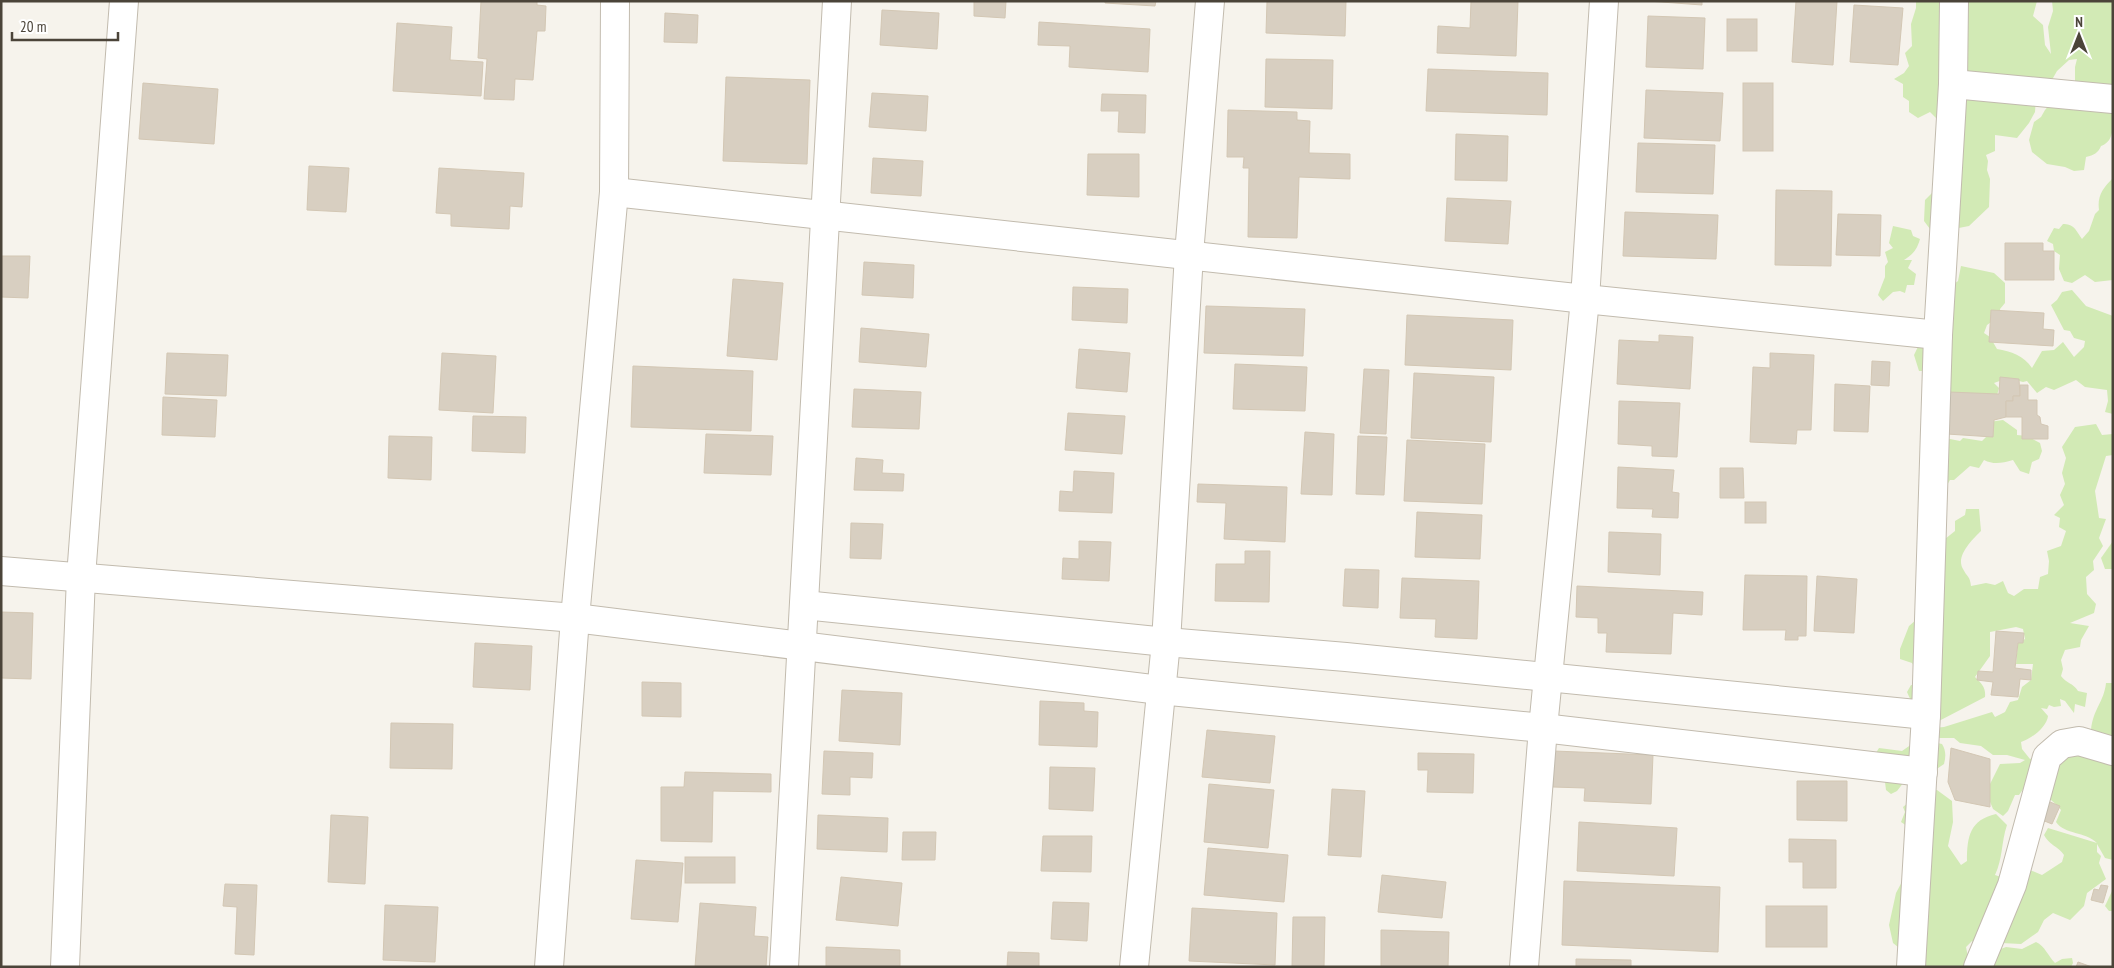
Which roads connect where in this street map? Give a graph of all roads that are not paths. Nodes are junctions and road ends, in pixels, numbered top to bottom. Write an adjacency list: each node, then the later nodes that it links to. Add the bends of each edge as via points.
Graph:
1 (124, 1): 15 (street)
2 (615, 1): 9 (street)
3 (837, 1): 10 (street)
4 (1210, 1): 11 (street)
5 (1604, 1): 12 (street)
6 (1954, 1): 7 (street)
7 (1953, 84): 8 (street); 13 (street)
8 (2113, 98)
9 (614, 192): 10 (street); 17 (street)
10 (825, 215): 11 (street); 16 (street)
11 (1190, 254): 12 (street); 18 (street)
12 (1585, 299): 13 (street); 20 (street)
13 (1938, 335): 22 (street)
14 (1, 571): 15 (street)
15 (81, 577): 17 (street); 26 (street)
16 (804, 605): 18 (street); 19 (street)
17 (576, 618): 19 (street); 27 (street)
18 (1166, 642): 20 (street); 21 (street)
19 (801, 646): 21 (street); 28 (street)
20 (1548, 679): 22 (street); 23 (street)
21 (1160, 690): 23 (street); 29 (street)
22 (1926, 715): 25 (street)
23 (1542, 728): 25 (street); 30 (street)
24 (2113, 751): 32 (street, via 2079,741 2062,744 2047,757 2012,885)
25 (1923, 772): 31 (street)
26 (66, 967)
27 (549, 967)
28 (784, 967)
29 (1134, 967)
30 (1524, 967)
31 (1911, 967)
32 (1978, 967)

